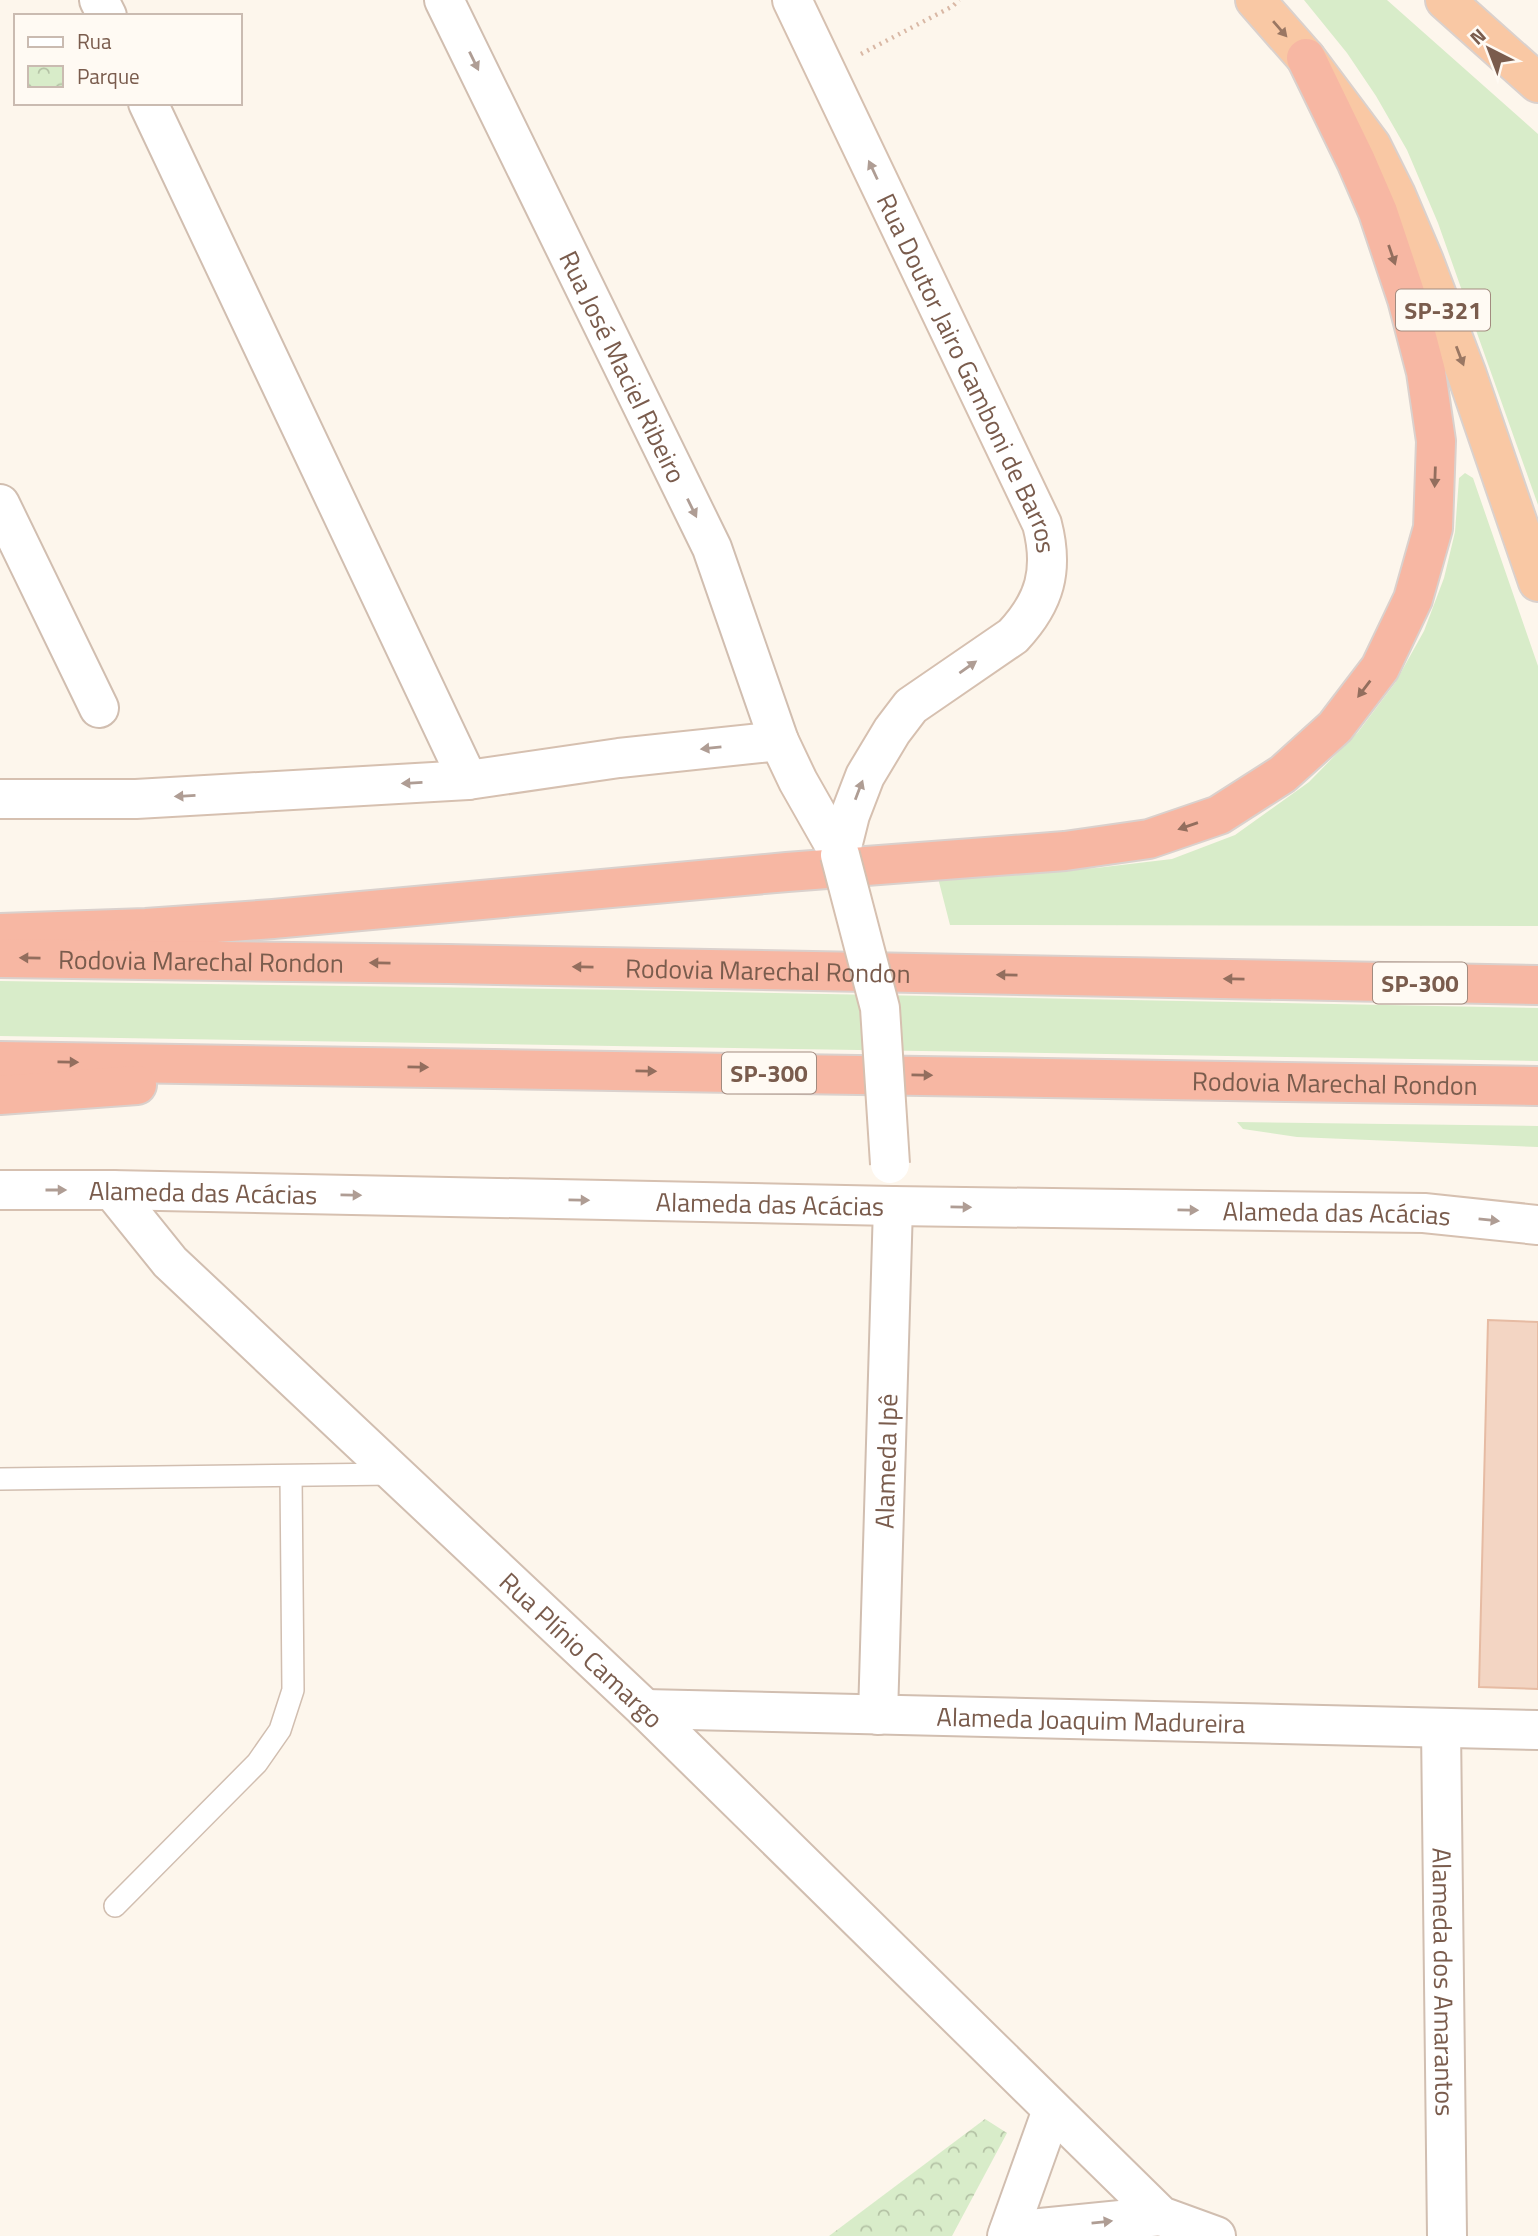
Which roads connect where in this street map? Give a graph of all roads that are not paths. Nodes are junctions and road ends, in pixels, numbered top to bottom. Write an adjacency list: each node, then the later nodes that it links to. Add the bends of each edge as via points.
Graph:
1 (444, 0): 11 (street, Rua José Maciel Ribeiro, one-way to 11, via 712,548)
2 (792, 0): 14 (street, Rua Doutor Jairo Gamboni de Barros, one-way to 2, via 865,776 902,718 1025,624 1047,576 1048,558 1042,524)
3 (1255, 0): 5 (highway, SP-321, one-way to 5)
4 (1445, 0): 6 (highway)
5 (1306, 58): 9 (highway, SP-321, one-way to 9, via 1371,145 1396,195 1467,375); 15 (highway, one-way to 15, via 1378,212 1426,372 1436,442 1433,528 1413,599 1380,668 1335,727 1283,774 1219,815 1149,839 1065,851 273,919)
6 (1538, 83)
7 (149, 105): 12 (street)
8 (0, 504): 10 (street)
9 (1538, 582)
10 (99, 708)
11 (782, 749): 12 (street, one-way to 12, via 620,758); 14 (street, Rua José Maciel Ribeiro)
12 (468, 780): 13 (street, one-way to 13, via 136,799)
13 (0, 799)
14 (840, 855): 26 (street, Alameda Ipê, bridge, via 880,1008)
15 (0, 933)
16 (0, 958): 18 (highway, Rodovia Marechal Rondon / SP-300, one-way to 16)
17 (1538, 959): 18 (highway)
18 (1302, 980): 19 (highway, Rodovia Marechal Rondon / SP-300)
19 (1538, 985)
20 (0, 1061): 21 (highway, Rodovia Marechal Rondon / SP-300, one-way to 21)
21 (378, 1066): 22 (highway, Rodovia Marechal Rondon / SP-300, one-way to 22); 23 (highway)
22 (1538, 1086)
23 (0, 1096)
24 (0, 1190): 25 (street, Alameda das Acácias, one-way to 25)
25 (112, 1190): 26 (street, Alameda das Acácias, one-way to 26); 28 (street, Rua Plínio Camargo, via 170,1262)
26 (893, 1206): 27 (street, Alameda das Acácias, one-way to 27, via 1424,1213); 32 (street, Alameda Ipê)
27 (1538, 1225)
28 (396, 1474): 29 (lane); 31 (street, Rua Plínio Camargo)
29 (291, 1476): 30 (lane); 35 (lane, via 293,1690 280,1730 257,1763)
30 (0, 1479)
31 (645, 1709): 32 (street, Alameda Joaquim Madureira); 36 (street, Rua Plínio Camargo)
32 (878, 1715): 33 (street, Alameda Joaquim Madureira)
33 (1441, 1728): 34 (street, Alameda Joaquim Madureira); 40 (street, Alameda dos Amarantos)
34 (1538, 1730)
35 (115, 1906)
36 (1052, 2110): 37 (street, Rua Plínio Camargo); 38 (street)
37 (1161, 2216): 38 (street, one-way to 37); 39 (street)
38 (1008, 2234)
39 (1212, 2235)
40 (1447, 2236)

